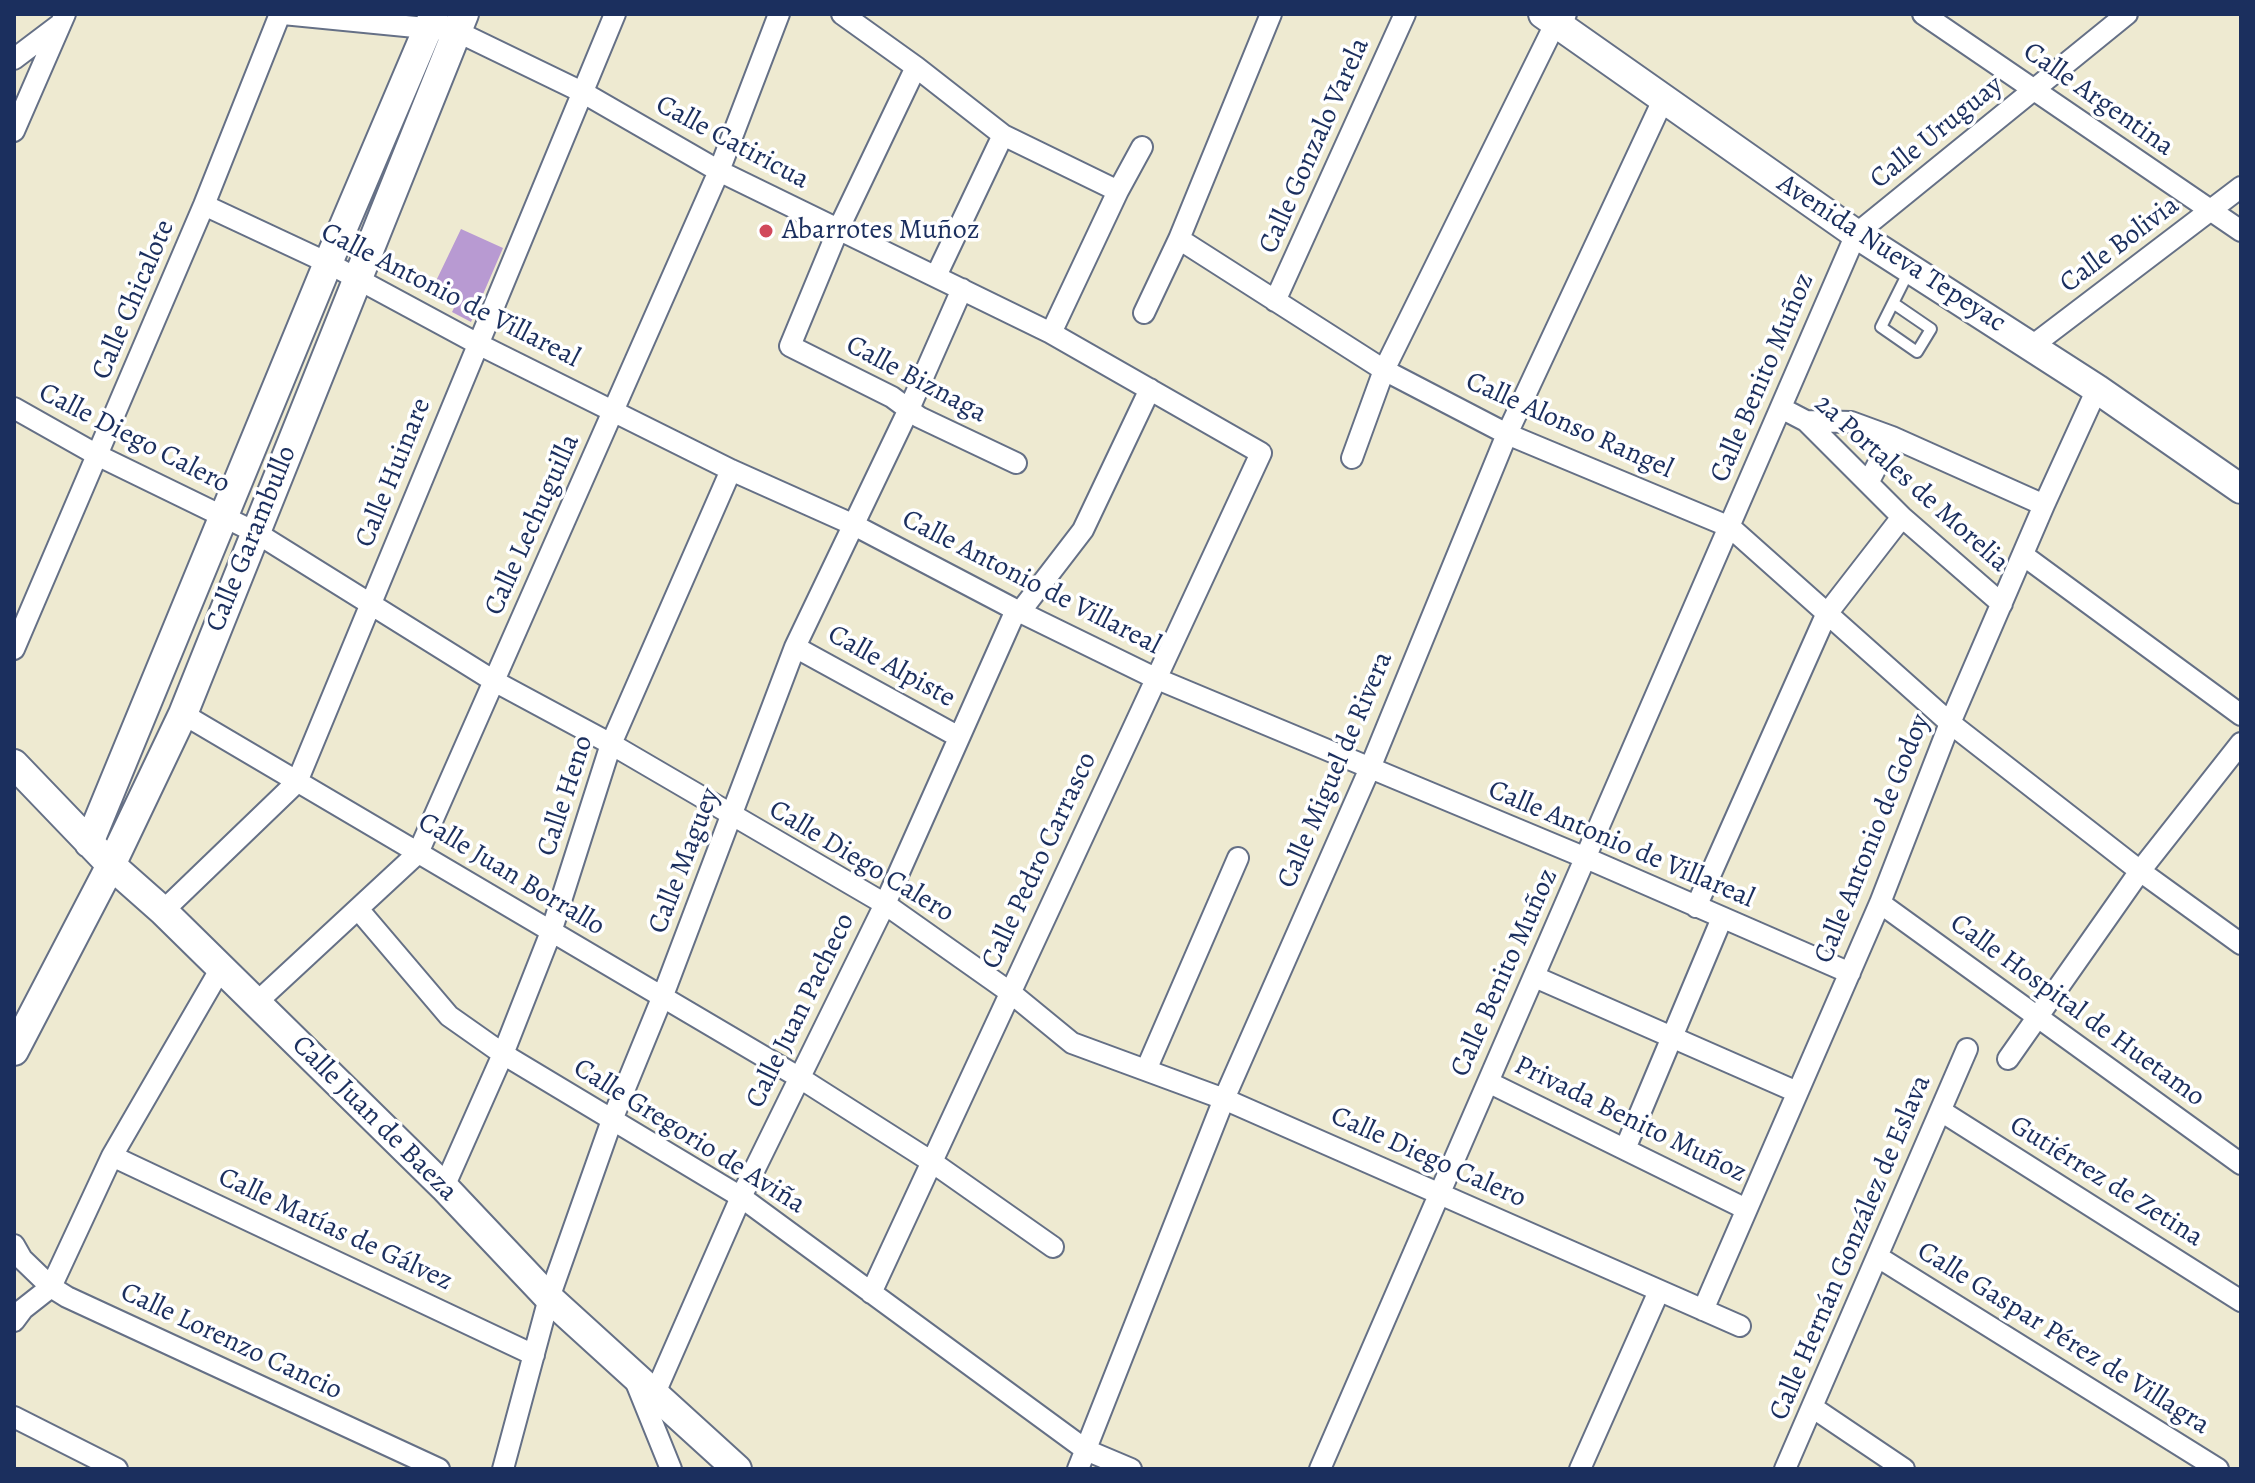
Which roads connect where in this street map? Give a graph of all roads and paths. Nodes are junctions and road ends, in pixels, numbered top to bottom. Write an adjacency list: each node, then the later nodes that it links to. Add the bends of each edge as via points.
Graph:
1 (282, 14): 10 (street, Calle Catiricua); 24 (street, Calle Chicalote)
2 (615, 14): 16 (street, Calle Huinare)
3 (779, 14): 21 (street, Calle Lechuguilla)
4 (842, 14): 14 (street)
5 (1271, 14): 29 (street)
6 (1405, 14): 35 (street, Calle Gonzalo Varela)
7 (1923, 14): 15 (street, Calle Argentina)
8 (2127, 14): 15 (street, Calle Uruguay)
9 (1555, 17): 17 (street, Avenida Nueva Tepeyac); 41 (street)
10 (361, 18): 12 (street, Calle Catiricua)
11 (62, 19): 13 (street); 18 (street)
12 (446, 22): 16 (street, Calle Catiricua); 30 (street, Calle Garambullo); 33 (street, Calle Garambullo)
13 (14, 59)
14 (916, 67): 19 (street); 26 (street)
15 (2034, 90): 25 (street, Calle Argentina); 28 (street, Calle Uruguay)
16 (582, 92): 21 (street, Calle Catiricua); 39 (street, Calle Huinare)
17 (1663, 100): 28 (street, Avenida Nueva Tepeyac); 49 (street, Calle Miguel de Rivera)
18 (14, 131)
19 (1003, 135): 23 (street); 32 (street)
20 (1142, 147): 23 (street)
21 (719, 171): 26 (street, Calle Catiricua); 47 (street, Calle Lechuguilla)
22 (2241, 187): 25 (street, Calle Bolivia)
23 (1118, 191): 38 (street)
24 (204, 205): 30 (street, Calle Antonio de Villareal); 52 (street, Calle Chicalote)
25 (2210, 212): 27 (street, Calle Argentina); 40 (street, Calle Bolivia)
26 (838, 230): 32 (street, Calle Catiricua); 46 (street, Calle Biznaga, via 790,346)
27 (2241, 231)
28 (1856, 234): 31 (street, Avenida Nueva Tepeyac); 45 (street, Calle Benito Muñoz)
29 (1179, 239): 35 (street, Calle Alonso Rangel); 37 (street)
30 (328, 263): 33 (street, Calle Antonio de Villareal); 59 (street, Calle Garambullo)
31 (1910, 269): 36 (lane); 40 (street, Avenida Nueva Tepeyac)
32 (936, 276): 34 (street, Calle Catiricua)
33 (356, 278): 39 (street, Calle Antonio de Villareal); 63 (street, Calle Garambullo)
34 (962, 289): 38 (street, Calle Catiricua); 46 (street, Calle Maguey)
35 (1275, 301): 41 (street, Calle Alonso Rangel)
36 (1893, 303): 36 (lane, via 1931,329 1917,352 1881,327)
37 (1144, 313)
38 (1051, 333): 42 (street, Calle Catiricua)
39 (478, 344): 47 (street, Calle Antonio de Villareal); 65 (street, Calle Huinare)
40 (2032, 346): 43 (street, Avenida Nueva Tepeyac)
41 (1384, 370): 49 (street, Calle Alonso Rangel); 53 (street)
42 (1150, 389): 51 (street, Calle Catiricua); 67 (street, Calle Juan Pacheco, via 1083,530)
43 (2097, 389): 57 (street, Avenida Nueva Tepeyac); 58 (street, Calle Antonio de Godoy)
44 (14, 408): 52 (street, Calle Diego Calero)
45 (1781, 408): 48 (street, 2a Portales de Morelia); 62 (street, Calle Benito Muñoz)
46 (909, 409): 54 (street, Calle Biznaga); 61 (street, Calle Maguey)
47 (615, 411): 55 (street, Calle Antonio de Villareal); 72 (street, Calle Lechuguilla)
48 (1806, 421): 50 (street, via 1851,422); 56 (street, 2a Portales de Morelia)
49 (1507, 434): 62 (street, Calle Alonso Rangel); 80 (street, Calle Miguel de Rivera)
50 (1892, 437): 56 (street); 58 (street)
51 (1261, 453): 71 (street, Calle Pedro Carrasco)
52 (99, 456): 59 (street, Calle Diego Calero); 70 (street, Calle Chicalote)
53 (1352, 458)
54 (1016, 463)
55 (731, 470): 61 (street, Calle Antonio de Villareal); 78 (street, Calle Heno)
56 (1868, 483): 60 (street, 2a Portales de Morelia)
57 (2241, 489)
58 (2044, 505): 64 (street, Calle Antonio de Godoy)
59 (224, 517): 63 (street, Calle Diego Calero); 83 (street, Calle Garambullo)
60 (1902, 517): 66 (street, 2a Portales de Morelia); 68 (street)
61 (854, 525): 67 (street, Calle Antonio de Villareal); 69 (street, Calle Maguey)
62 (1730, 527): 68 (street, Calle Alonso Rangel); 86 (street, Calle Benito Muñoz)
63 (255, 532): 65 (street, Calle Diego Calero); 73 (street, Calle Garambullo)
64 (2023, 555): 66 (street, Calle Antonio de Godoy); 74 (street)
65 (371, 603): 72 (street, Calle Diego Calero); 81 (street, Calle Huinare)
66 (2002, 604): 75 (street, Calle Antonio de Godoy)
67 (1018, 611): 71 (street, Calle Antonio de Villareal); 76 (street, Calle Juan Pacheco)
68 (1826, 615): 75 (street, Calle Alonso Rangel); 91 (street)
69 (795, 647): 76 (street, Calle Alpiste); 82 (street, Calle Maguey)
70 (14, 649)
71 (1155, 678): 80 (street, Calle Antonio de Villareal); 100 (street, Calle Pedro Carrasco)
72 (494, 681): 78 (street, Calle Diego Calero); 84 (street, Calle Lechuguilla)
73 (183, 714): 81 (street, Calle Juan Borrallo); 87 (street, Calle Garambullo)
74 (2241, 715)
75 (1950, 723): 88 (street, Calle Alonso Rangel); 89 (street, Calle Antonio de Godoy)
76 (959, 737): 90 (street, Calle Juan Pacheco)
77 (2241, 743): 88 (street)
78 (611, 744): 82 (street, Calle Diego Calero); 95 (street, Calle Heno)
79 (15, 767): 83 (street, Calle Juan de Baeza)
80 (1370, 768): 86 (street, Calle Antonio de Villareal); 113 (street, Calle Miguel de Rivera)
81 (297, 782): 84 (street, Calle Juan Borrallo); 93 (street, Calle Huinare)
82 (732, 816): 90 (street, Calle Diego Calero); 101 (street, Calle Maguey)
83 (89, 843): 87 (street, Calle Juan de Baeza)
84 (418, 853): 92 (street, Calle Lechuguilla); 95 (street, Calle Juan Borrallo)
85 (1238, 858): 109 (street)
86 (1586, 858): 91 (street, Calle Antonio de Villareal); 99 (street, Calle Benito Muñoz)
87 (111, 865): 93 (street, Calle Juan de Baeza); 106 (street, Calle Garambullo)
88 (2140, 871): 96 (street, Calle Alonso Rangel); 103 (street)
89 (1880, 903): 98 (street, Calle Antonio de Godoy); 103 (street, Calle Hospital de Huetamo)
90 (885, 904): 100 (street, Calle Diego Calero); 110 (street, Calle Juan Pacheco)
91 (1696, 907): 94 (street, Calle Antonio de Villareal)
92 (358, 909): 102 (street, Calle Lechuguilla); 107 (street, Calle Gregorio de Aviña, via 449,1016)
93 (163, 911): 97 (street, Calle Juan de Baeza)
94 (1722, 918): 98 (street, Calle Antonio de Villareal); 104 (street)
95 (551, 932): 101 (street, Calle Juan Borrallo); 107 (street, Calle Heno)
96 (2241, 944)
97 (221, 968): 102 (street, Calle Juan de Baeza); 117 (street)
98 (1850, 973): 112 (street, Calle Antonio de Godoy)
99 (1535, 977): 104 (street); 111 (street, Calle Benito Muñoz)
100 (1011, 993): 109 (street, Calle Diego Calero, via 1072,1043); 118 (street, Calle Pedro Carrasco)
101 (662, 998): 110 (street, Calle Juan Borrallo); 115 (street, Calle Maguey)
102 (256, 1003): 120 (street, Calle Juan de Baeza)
103 (2038, 1019): 108 (street); 119 (street, Calle Hospital de Huetamo)
104 (1672, 1037): 112 (street); 116 (street)
105 (1967, 1049): 114 (street, Calle Hernán González de Eslava)
106 (14, 1051)
107 (503, 1054): 115 (street, Calle Gregorio de Aviña); 120 (street, Calle Heno)
108 (2008, 1059)
109 (1146, 1070): 113 (street, Calle Diego Calero)
110 (800, 1078): 118 (street, Calle Juan Borrallo); 122 (street, Calle Juan Pacheco)
111 (1488, 1082): 116 (street, Privada Benito Muñoz); 121 (street, Calle Benito Muñoz)
112 (1797, 1092): 123 (street, Calle Antonio de Godoy)
113 (1224, 1099): 121 (street, Calle Diego Calero); 140 (street, Calle Miguel de Rivera)
114 (1941, 1111): 126 (street, Calle Hernán González de Eslava); 131 (street, Gutiérrez de Zetina)
115 (612, 1120): 122 (street, Calle Gregorio de Aviña); 130 (street, Calle Maguey)
116 (1625, 1149): 123 (street, Privada Benito Muñoz)
117 (112, 1156): 127 (street); 135 (street, Calle Matías de Gálvez)
118 (932, 1162): 125 (street, Calle Juan Borrallo); 129 (street, Calle Pedro Carrasco)
119 (2241, 1164)
120 (444, 1187): 130 (street, Calle Juan de Baeza)
121 (1438, 1193): 128 (street, Calle Diego Calero); 147 (street, Calle Benito Muñoz)
122 (741, 1197): 129 (street, Calle Gregorio de Aviña); 137 (street, Calle Juan Pacheco)
123 (1746, 1209): 132 (street, Calle Antonio de Godoy)
124 (14, 1245): 127 (street, Calle Lorenzo Cancio)
125 (1053, 1247)
126 (1878, 1257): 138 (street, Calle Hernán González de Eslava); 151 (street, Calle Gaspar Pérez de Villagra)
127 (51, 1287): 133 (street); 143 (street, Calle Lorenzo Cancio)
128 (1659, 1291): 132 (street, Calle Diego Calero); 148 (street)
129 (871, 1293): 140 (street, Calle Gregorio de Aviña)
130 (549, 1298): 135 (street, Calle Maguey); 136 (street, Calle Juan de Baeza)
131 (2241, 1301)
132 (1703, 1310): 134 (street, Calle Diego Calero)
133 (14, 1321)
134 (1740, 1326)
135 (534, 1355): 141 (street, Calle Maguey)
136 (632, 1373): 137 (street, Calle Juan de Baeza); 144 (street)
137 (655, 1393): 145 (street, Calle Juan de Baeza)
138 (1812, 1407): 149 (street, Calle Hernán González de Eslava); 150 (street)
139 (14, 1417): 142 (street)
140 (1082, 1459): 146 (street, Calle Gregorio de Aviña)
141 (507, 1464)
142 (117, 1469)
143 (439, 1469)
144 (671, 1469)
145 (737, 1469)
146 (1131, 1469)
147 (1320, 1469)
148 (1580, 1469)
149 (1785, 1469)
150 (1904, 1469)
151 (2218, 1469)

